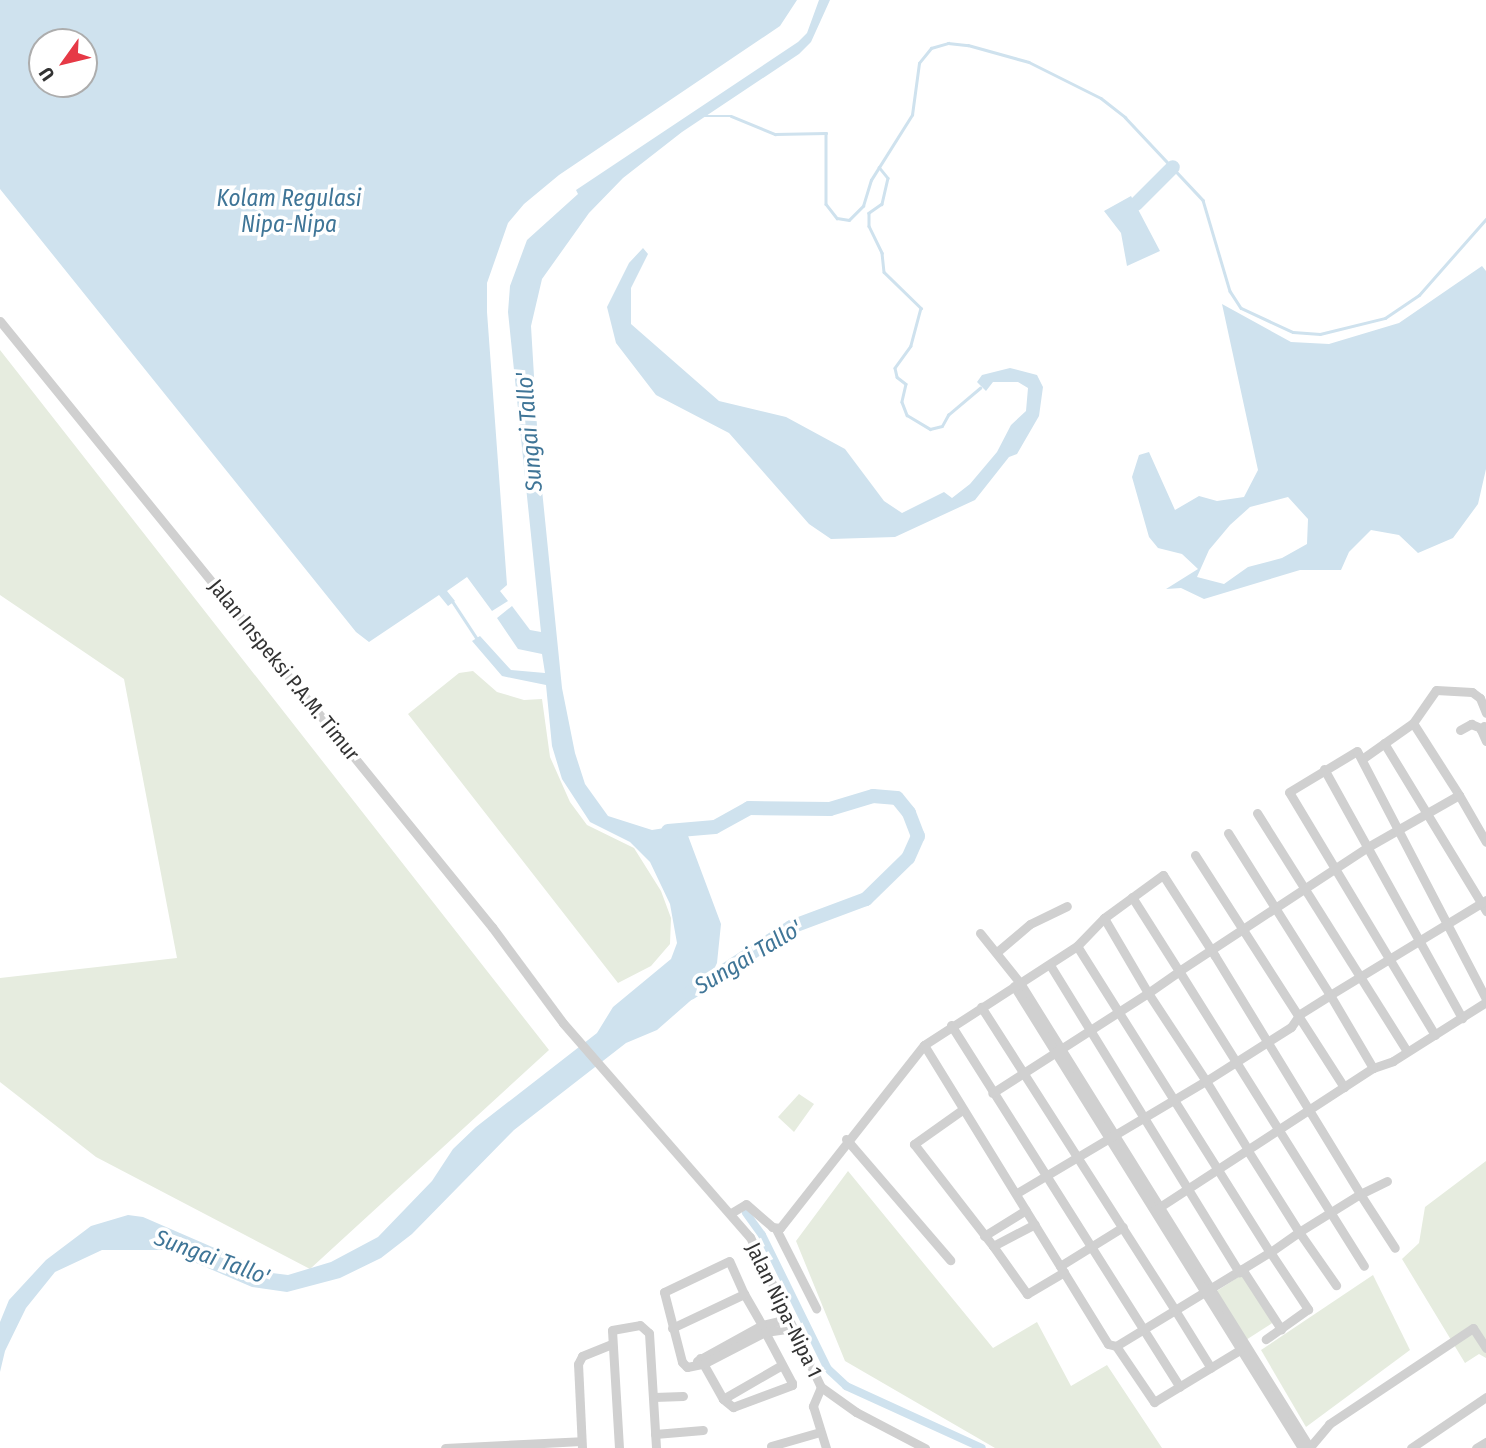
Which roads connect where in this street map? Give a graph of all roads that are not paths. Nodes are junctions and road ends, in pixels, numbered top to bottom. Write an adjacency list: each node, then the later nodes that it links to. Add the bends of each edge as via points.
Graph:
1 (0, 321): 54 (street, Jalan Inspeksi P.A.M. Timur)
2 (1486, 713): 3 (street, via 1472,692 1443,689 1432,694)
3 (1413, 723): 7 (street); 10 (street)
4 (1483, 727): 5 (street, via 1472,724); 6 (street)
5 (1460, 730)
6 (1486, 741)
7 (1384, 743): 8 (street); 11 (street)
8 (1362, 759): 9 (street, via 1354,750); 13 (street)
9 (1324, 769): 16 (street); 18 (street, via 1289,792)
10 (1458, 795): 11 (street); 15 (street)
11 (1428, 812): 13 (street); 21 (street)
12 (1257, 813): 19 (street)
13 (1397, 831): 16 (street); 25 (street)
14 (1228, 833): 23 (street)
15 (1486, 842)
16 (1366, 848): 18 (street); 28 (street)
17 (1195, 855): 26 (street)
18 (1337, 867): 19 (street); 32 (street)
19 (1305, 889): 23 (street); 35 (street)
20 (1132, 897): 24 (street); 30 (street, via 1163,875); 34 (street)
21 (1484, 904): 25 (street)
22 (1068, 906): 31 (street, via 1030,924)
23 (1275, 908): 26 (street); 38 (street)
24 (1104, 918): 29 (street); 37 (street)
25 (1445, 923): 28 (street); 39 (street)
26 (1244, 928): 30 (street); 42 (street)
27 (979, 933): 31 (street)
28 (1417, 940): 32 (street); 43 (street)
29 (1077, 946): 33 (street); 41 (street)
30 (1211, 950): 34 (street); 47 (street)
31 (997, 952): 36 (street)
32 (1390, 957): 35 (street); 46 (street)
33 (1049, 965): 36 (street); 45 (street)
34 (1179, 971): 37 (street); 51 (street)
35 (1360, 976): 38 (street); 50 (street)
36 (1017, 985): 40 (street); 49 (street)
37 (1148, 993): 41 (street); 55 (street)
38 (1330, 995): 42 (street); 52 (street)
39 (1486, 1001): 43 (street)
40 (981, 1007): 44 (street); 53 (street)
41 (1117, 1013): 45 (street); 58 (street)
42 (1300, 1014): 47 (street, via 1291,1027); 56 (street)
43 (1462, 1018): 46 (street)
44 (951, 1025): 48 (street); 57 (street)
45 (1088, 1032): 49 (street); 61 (street)
46 (1435, 1035): 50 (street)
47 (1267, 1041): 51 (street); 59 (street)
48 (925, 1045): 60 (street); 64 (street)
49 (1058, 1051): 53 (street); 63 (street)
50 (1407, 1051): 52 (street)
51 (1234, 1061): 55 (street); 62 (street)
52 (1373, 1068): 56 (street)
53 (1022, 1074): 57 (street); 66 (street)
54 (611, 1080): 76 (street, Jalan Nipa-Nipa 1)
55 (1206, 1081): 58 (street); 65 (street)
56 (1343, 1087): 59 (street)
57 (992, 1093): 68 (street)
58 (1173, 1100): 61 (street); 67 (street)
59 (1311, 1109): 62 (street); 72 (street)
60 (961, 1110): 71 (street); 81 (street, via 914,1143)
61 (1141, 1117): 63 (street); 70 (street)
62 (1277, 1130): 65 (street); 75 (street)
63 (1111, 1135): 66 (street); 73 (street)
64 (846, 1139): 79 (street); 86 (street)
65 (1248, 1150): 67 (street); 80 (street)
66 (1077, 1155): 68 (street); 78 (street)
67 (1217, 1170): 70 (street); 85 (street)
68 (1045, 1174): 71 (street); 83 (street)
69 (1387, 1181): 72 (street)
70 (1187, 1189): 73 (street); 89 (street)
71 (1017, 1194): 74 (street)
72 (1360, 1194): 75 (street); 84 (street)
73 (1157, 1209): 91 (street)
74 (1026, 1210): 77 (street); 81 (street)
75 (1329, 1212): 80 (street); 87 (street)
76 (731, 1213): 79 (street, via 746,1204); 95 (street, Jalan Nipa-Nipa 1, via 758,1252)
77 (1035, 1224): 82 (street); 88 (street)
78 (1123, 1227): 83 (street); 94 (street)
79 (776, 1229): 93 (street)
80 (1298, 1232): 85 (street); 90 (street)
81 (984, 1236): 82 (street)
82 (993, 1246): 88 (street, via 1027,1294)
83 (1094, 1246): 88 (street); 98 (street)
84 (1395, 1248)
85 (1270, 1252): 89 (street); 99 (street, via 1308,1309)
86 (950, 1260)
87 (1364, 1266)
88 (1062, 1269): 102 (street, via 1105,1341)
89 (1240, 1270): 91 (street); 99 (street)
90 (1336, 1285)
91 (1207, 1290): 94 (street); 104 (street); 129 (street)
92 (744, 1294): 96 (street); 96 (street, via 725,1260 664,1292); 97 (street)
93 (816, 1308)
94 (1175, 1310): 98 (street); 107 (street)
95 (790, 1323): 97 (street); 108 (street, Jalan Nipa-Nipa 1)
96 (672, 1328): 105 (street, via 683,1364)
97 (764, 1329): 105 (street); 106 (street)
98 (1146, 1329): 102 (street); 109 (street)
99 (1281, 1329): 100 (street)
100 (1266, 1339)
101 (612, 1344): 111 (street, via 615,1328 640,1325 649,1332); 117 (street, via 579,1359); 124 (street)
102 (1116, 1346): 109 (street, via 1152,1401)
103 (1486, 1348): 129 (street, via 1473,1328 1339,1417)
104 (1240, 1350): 107 (street); 128 (street)
105 (699, 1362): 113 (street)
106 (782, 1365): 113 (street); 113 (street, via 791,1388 735,1406)
107 (1211, 1368): 109 (street)
108 (821, 1387): 115 (street, via 813,1406); 127 (street, Jalan Nipa-Nipa 1, via 856,1412)
109 (1180, 1387)
110 (683, 1396): 111 (street)
111 (654, 1397): 116 (street)
112 (1486, 1397): 130 (street)
113 (723, 1399)
114 (703, 1430): 116 (street)
115 (820, 1432): 121 (street); 126 (street)
116 (655, 1434): 125 (street)
117 (581, 1441): 119 (street)
118 (1486, 1442): 131 (street)
119 (544, 1444): 120 (street)
120 (507, 1446): 123 (street)
121 (771, 1446)
122 (445, 1448): 123 (street)
123 (473, 1448)
124 (619, 1448)
125 (656, 1448)
126 (826, 1448)
127 (925, 1448)
128 (1302, 1448)
129 (1310, 1448)
130 (1411, 1448)
131 (1476, 1448)

